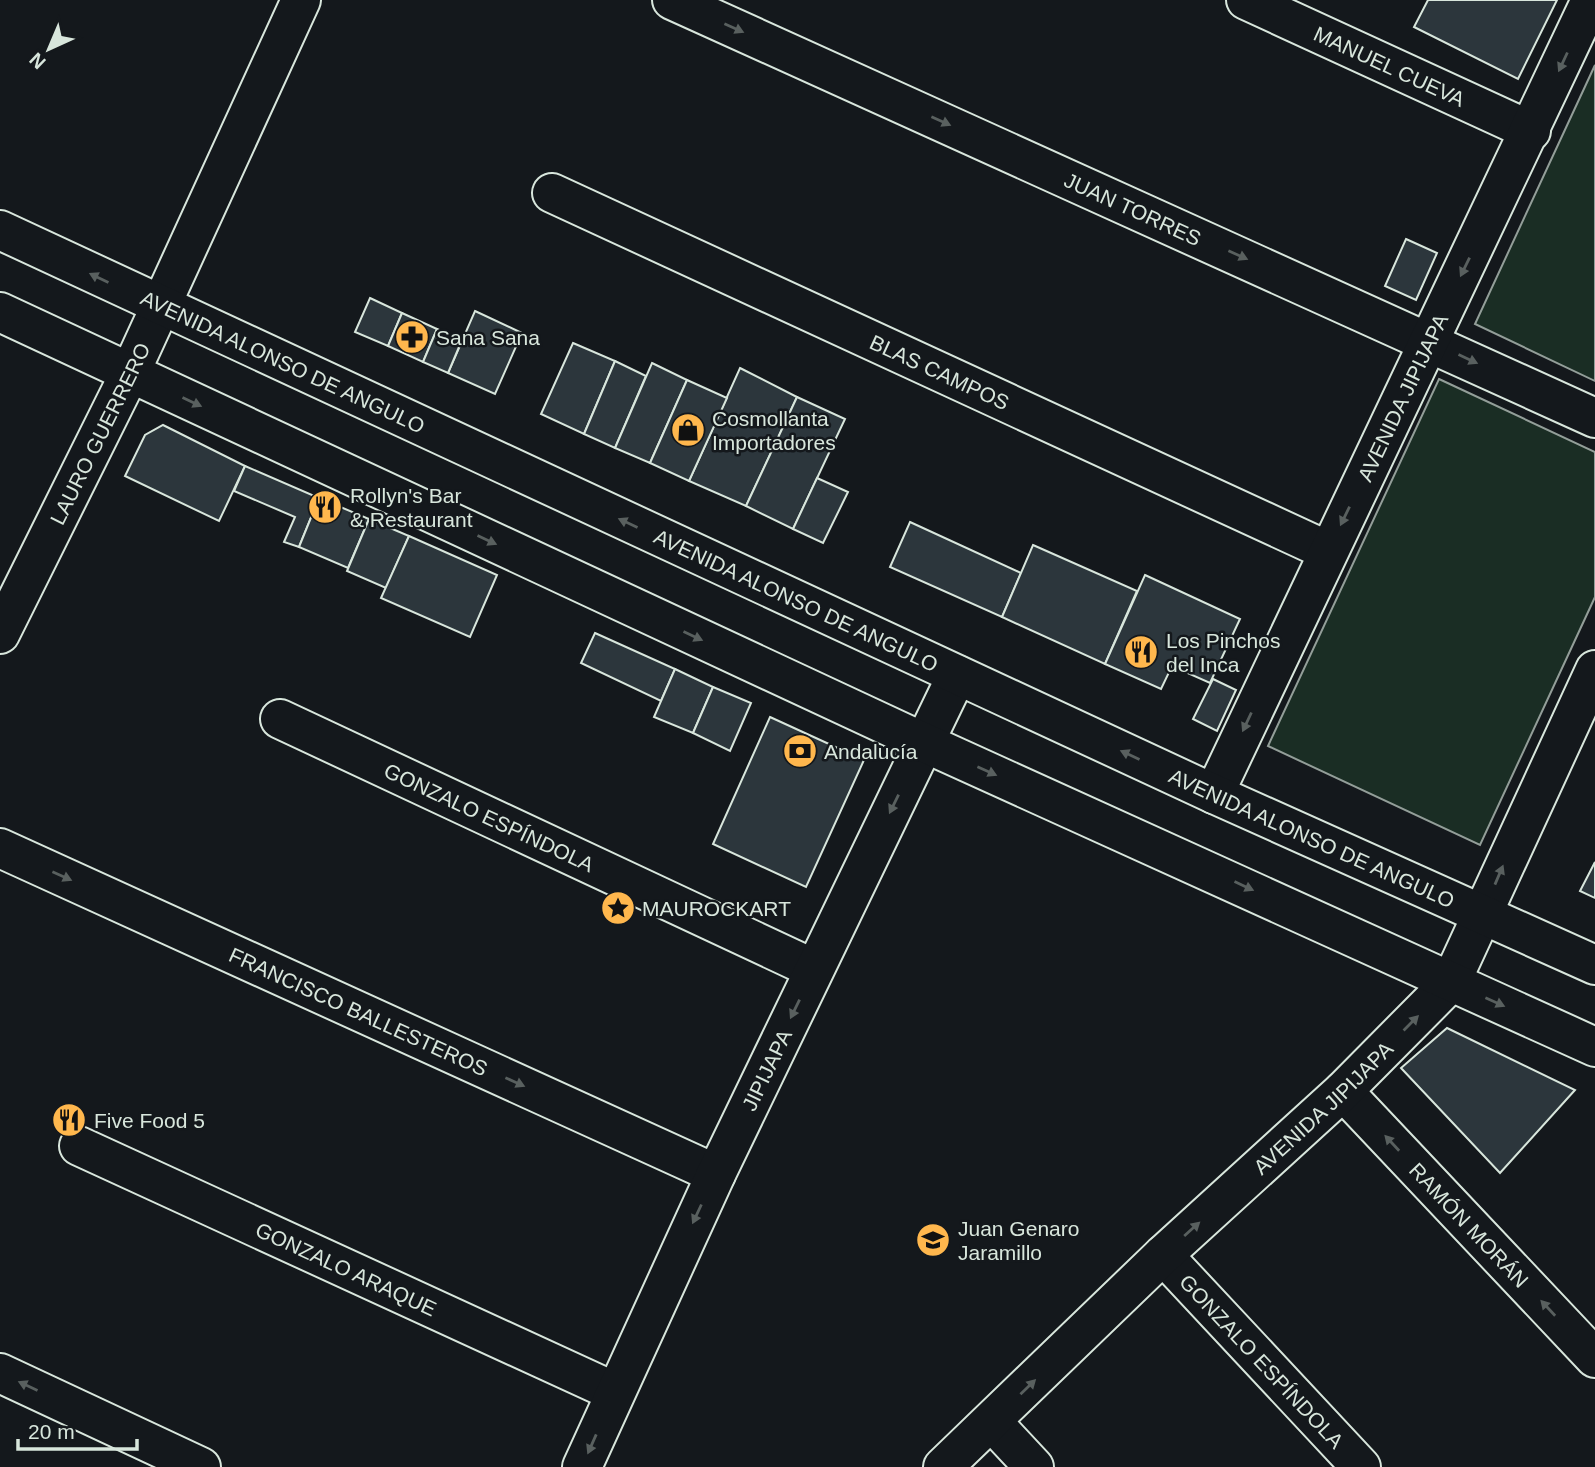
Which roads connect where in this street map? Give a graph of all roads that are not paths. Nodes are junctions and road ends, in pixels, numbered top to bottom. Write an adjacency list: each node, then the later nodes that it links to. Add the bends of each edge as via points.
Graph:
1 (300, 0): 8 (street, LAURO GUERRERO)
2 (672, 0): 10 (street, JUAN TORRES, one-way to 10)
3 (1246, 0): 5 (street, MANUEL CUEVA)
4 (1591, 0): 5 (street, AVENIDA JIPIJAPA, one-way to 5)
5 (1531, 131): 10 (street, AVENIDA JIPIJAPA, one-way to 10)
6 (552, 193): 13 (street, BLAS CAMPOS)
7 (0, 230): 8 (street, AVENIDA ALONSO DE ANGULO, one-way to 7)
8 (161, 307): 11 (street, LAURO GUERRERO); 15 (street, AVENIDA ALONSO DE ANGULO, one-way to 8)
9 (0, 312): 11 (street)
10 (1430, 341): 12 (street, JUAN TORRES, one-way to 12); 13 (street, AVENIDA JIPIJAPA, one-way to 13)
11 (130, 373): 14 (street, LAURO GUERRERO); 18 (street, one-way to 18)
12 (1595, 418)
13 (1328, 551): 19 (street, AVENIDA JIPIJAPA, one-way to 19)
14 (0, 634)
15 (957, 675): 18 (street, JIPIJAPA); 19 (street, AVENIDA ALONSO DE ANGULO, one-way to 15)
16 (1594, 676): 21 (street, AVENIDA JIPIJAPA, one-way to 16)
17 (280, 719): 23 (street, GONZALO ESPÍNDOLA)
18 (925, 743): 23 (street, JIPIJAPA, one-way to 23); 24 (street, one-way to 24)
19 (1214, 794): 21 (street, AVENIDA ALONSO DE ANGULO)
20 (0, 848): 28 (street, FRANCISCO BALLESTEROS, one-way to 28)
21 (1483, 913): 22 (street, AVENIDA ALONSO DE ANGULO); 24 (street, AVENIDA JIPIJAPA)
22 (1595, 965)
23 (814, 969): 28 (street, JIPIJAPA, one-way to 28)
24 (1451, 982): 25 (street, one-way to 25); 26 (street, AVENIDA JIPIJAPA, one-way to 24)
25 (1595, 1047)
26 (1343, 1091): 29 (street, AVENIDA JIPIJAPA, one-way to 26); 30 (street, RAMÓN MORÁN, one-way to 26)
27 (79, 1146): 32 (street, GONZALO ARAQUE)
28 (716, 1174): 32 (street, JIPIJAPA, one-way to 32)
29 (1163, 1255): 33 (street, AVENIDA JIPIJAPA, one-way to 29); 38 (street, GONZALO ESPÍNDOLA)
30 (1595, 1358)
31 (0, 1373): 34 (street, one-way to 31)
32 (615, 1392): 35 (street, JIPIJAPA, one-way to 35)
33 (992, 1422): 36 (street, AVENIDA JIPIJAPA); 37 (street)
34 (201, 1467)
35 (582, 1467)
36 (943, 1467)
37 (1034, 1467)
38 (1361, 1467)

